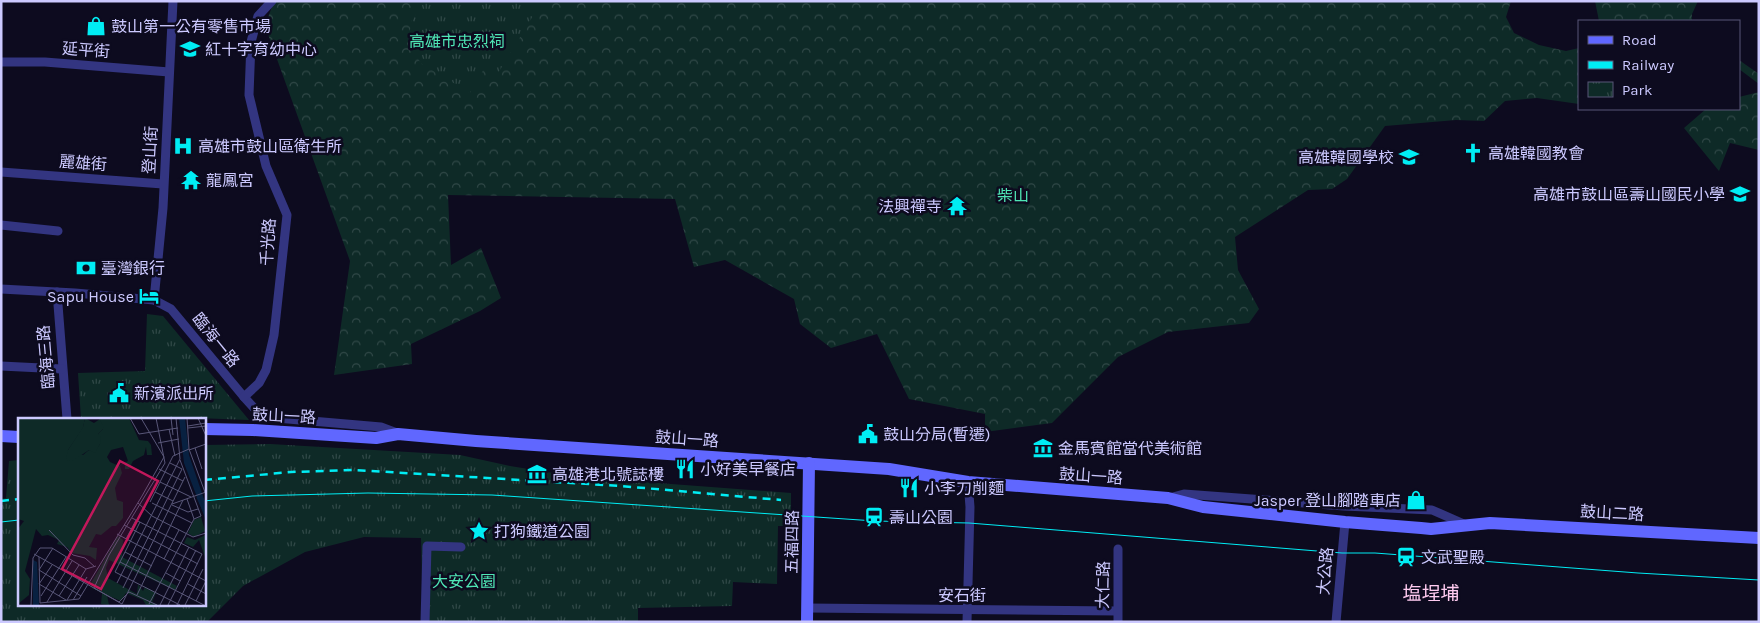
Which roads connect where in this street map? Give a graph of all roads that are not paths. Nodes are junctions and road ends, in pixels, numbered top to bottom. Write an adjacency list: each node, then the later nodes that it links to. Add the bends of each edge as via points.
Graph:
1 (173, 1): 4 (street, 登山街)
2 (272, 1): 14 (street, 千光路, via 258,16 253,33 249,95 266,166 287,215 274,335 266,370 260,383)
3 (1, 62): 4 (street, 延平街, via 45,62)
4 (169, 72): 6 (street, 登山街)
5 (1, 172): 6 (street, 麗雄街)
6 (163, 184): 11 (street, 登山街)
7 (1, 225): 8 (street)
8 (58, 230)
9 (1, 289): 10 (street, 臨海一路)
10 (56, 292): 11 (street, 臨海一路); 13 (street, 臨海三路)
11 (154, 300): 14 (street, 臨海一路, via 171,309)
12 (1, 366): 13 (street)
13 (62, 369): 15 (street, 臨海三路)
14 (244, 397): 17 (street, 臨海一路, via 265,417 381,428)
15 (67, 418)
16 (205, 429): 17 (street, 鼓山一路, via 376,438)
17 (398, 434): 20 (street, 鼓山一路)
18 (1, 436): 19 (street)
19 (18, 437)
20 (809, 463): 21 (street, 鼓山一路, via 889,469); 28 (street, 五福四路)
21 (968, 482): 22 (street, 鼓山一路); 29 (street)
22 (1168, 498): 23 (street, 鼓山一路, via 1203,506); 24 (street, 鼓山一路, via 1184,494 1432,510)
23 (1345, 522): 24 (street, 鼓山一路, via 1430,529); 35 (street, 大公路)
24 (1464, 525): 25 (street, 鼓山二路, via 1518,524)
25 (1759, 538)
26 (460, 547): 31 (street, via 428,546)
27 (1118, 549): 30 (street, 大仁路)
28 (807, 608): 29 (street, 安石街); 32 (street, 五福四路)
29 (968, 610): 30 (street, 安石街); 33 (street)
30 (1117, 611): 34 (street, 大仁路)
31 (426, 622)
32 (807, 622)
33 (967, 622)
34 (1118, 622)
35 (1336, 622)

